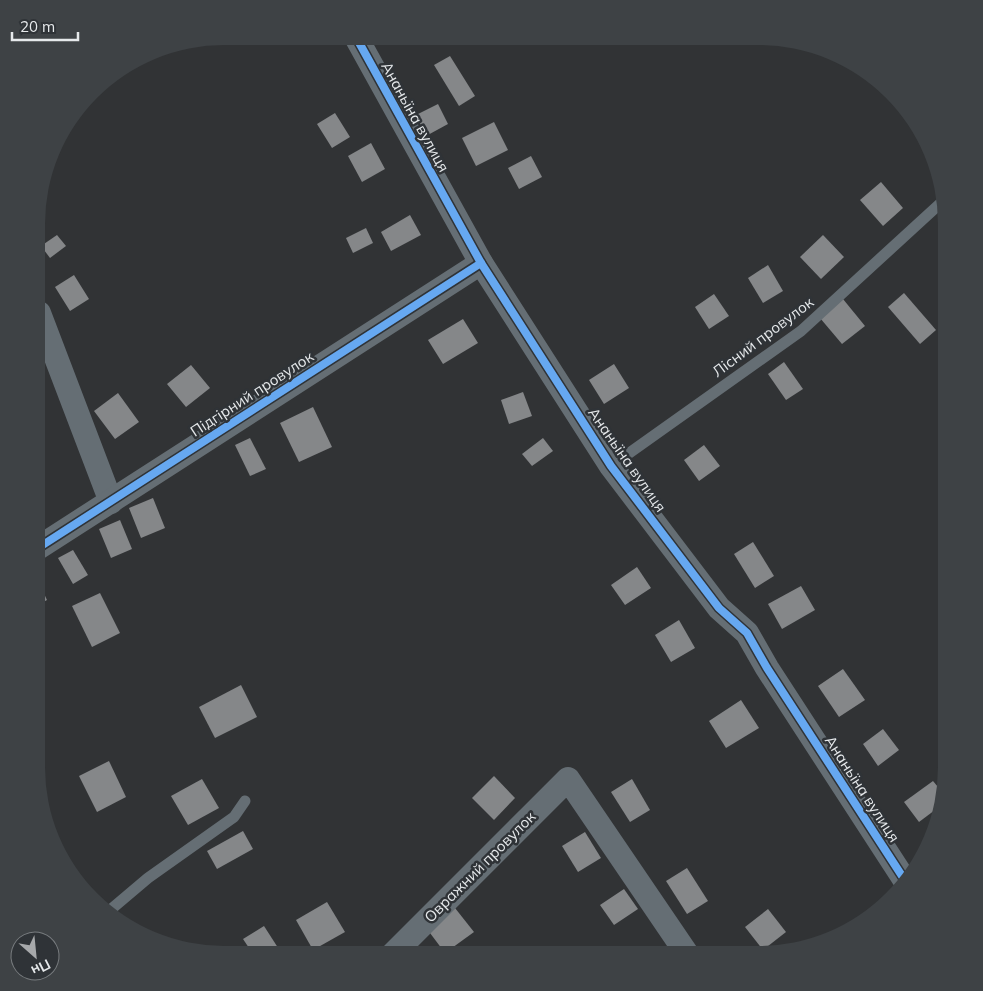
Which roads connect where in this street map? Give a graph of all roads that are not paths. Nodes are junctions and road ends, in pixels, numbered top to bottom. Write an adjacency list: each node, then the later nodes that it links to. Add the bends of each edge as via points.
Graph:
1 (360, 45): 3 (street, Ананьїна вулиця)
2 (937, 206): 5 (lane, Лісний провулок, via 801,331)
3 (481, 263): 5 (street, Ананьїна вулиця); 6 (street, Підгірний провулок)
4 (45, 329): 6 (street)
5 (611, 466): 9 (street, Ананьїна вулиця, via 719,608 747,633)
6 (111, 502): 7 (street, Підгірний провулок)
7 (45, 544)
8 (245, 801): 10 (lane, via 234,817 148,878)
9 (902, 875)
10 (113, 908)
11 (401, 946): 12 (street, Овражний провулок, via 568,779)
12 (682, 946)

